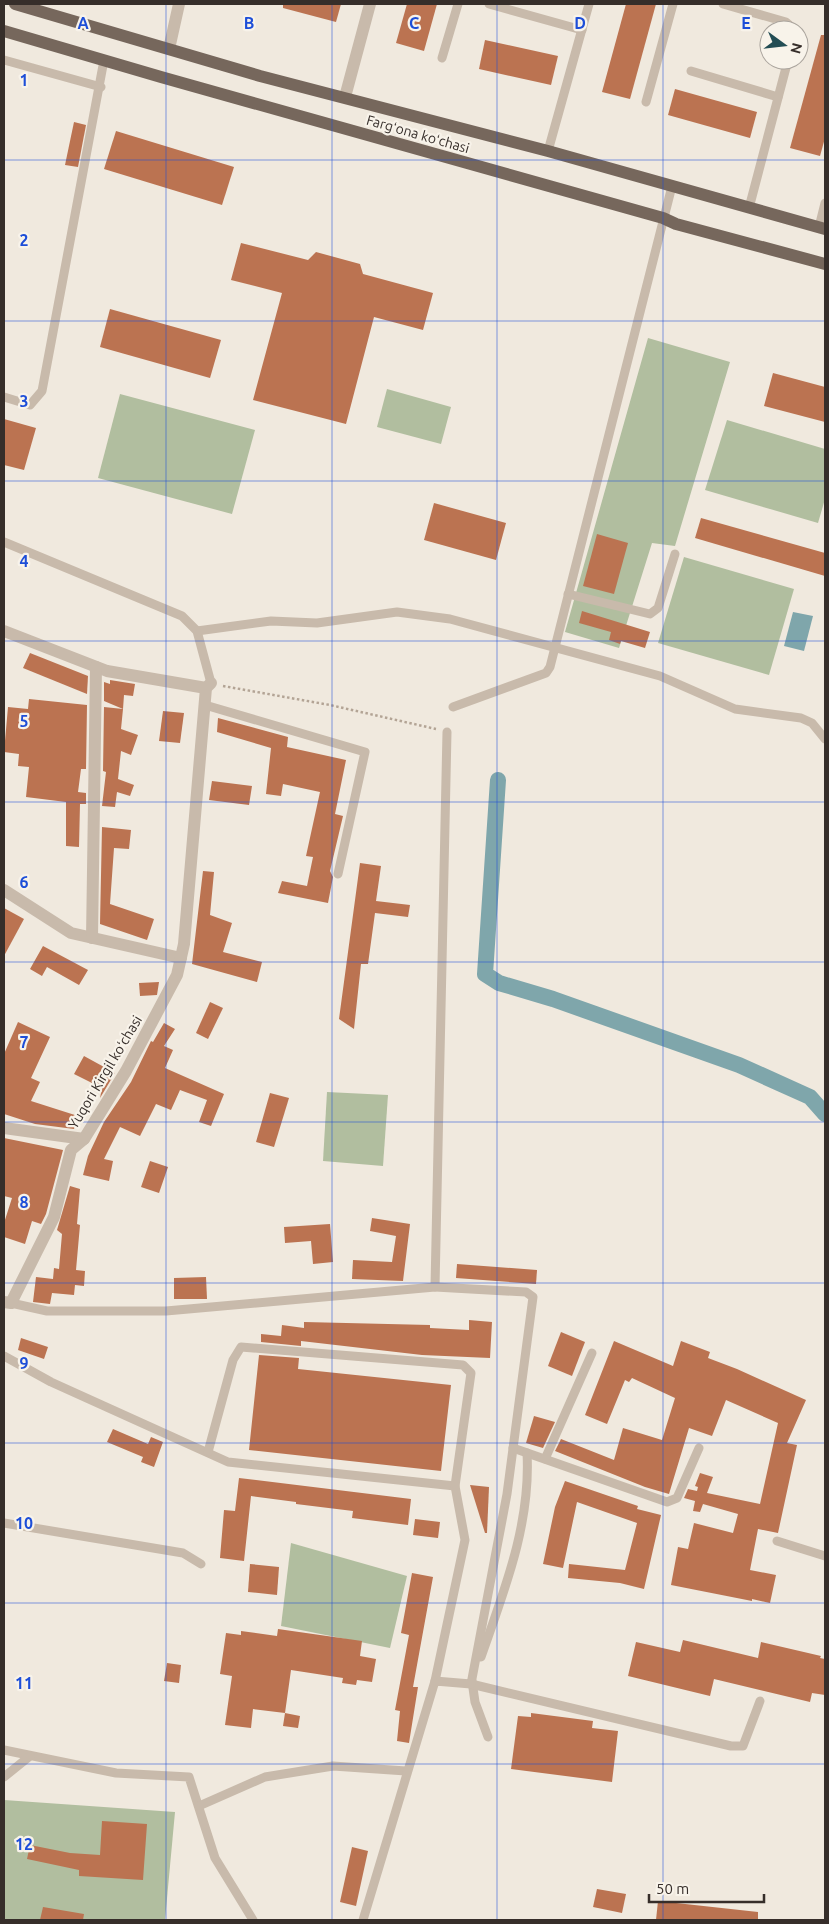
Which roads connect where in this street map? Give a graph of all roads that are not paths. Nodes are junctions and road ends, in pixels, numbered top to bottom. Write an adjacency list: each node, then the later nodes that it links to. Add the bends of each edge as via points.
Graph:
1 (15, 4): 12 (main road, Fargʻona koʻchasi)
2 (180, 4): 12 (street)
3 (370, 4): 19 (street)
4 (458, 4): 13 (lane)
5 (489, 4): 11 (lane)
6 (589, 4): 11 (lane)
7 (673, 4): 21 (lane)
8 (729, 5): 9 (lane)
9 (779, 20)
10 (4, 30): 15 (main road, Fargʻona koʻchasi)
11 (582, 30): 22 (lane)
12 (169, 48): 19 (main road, Fargʻona koʻchasi)
13 (442, 58)
14 (4, 60): 18 (lane)
15 (104, 60): 18 (lane); 26 (main road, Fargʻona koʻchasi)
16 (785, 70): 20 (lane)
17 (691, 71): 20 (lane)
18 (101, 86): 29 (lane, via 75,207 42,391 30,405)
19 (345, 97): 22 (main road, Fargʻona koʻchasi)
20 (778, 97): 25 (lane)
21 (646, 102)
22 (548, 152): 23 (main road, Fargʻona koʻchasi)
23 (672, 186): 25 (main road, Fargʻona koʻchasi); 26 (lane)
24 (825, 203): 27 (lane)
25 (749, 208): 27 (main road, Fargʻona koʻchasi)
26 (663, 218): 28 (main road, Fargʻona koʻchasi); 32 (lane)
27 (822, 228)
28 (825, 264)
29 (4, 397)
30 (4, 542): 34 (lane, via 182,616)
31 (675, 554): 32 (lane, via 658,608 650,614)
32 (568, 594): 35 (lane)
33 (4, 631): 36 (street)
34 (197, 631): 35 (lane, via 271,621 317,623 397,612 450,618); 37 (lane)
35 (555, 646): 39 (lane, via 546,674); 41 (lane, via 660,676 735,709 801,718 812,723)
36 (96, 666): 37 (street, via 106,671); 44 (street)
37 (208, 686): 38 (street, Yuqori Kirgil koʻchasi)
38 (204, 705): 42 (lane, via 365,752); 45 (street, Yuqori Kirgil koʻchasi)
39 (453, 708)
40 (447, 732): 48 (lane)
41 (825, 739)
42 (338, 874)
43 (4, 890): 44 (street, via 71,933)
44 (92, 938): 45 (street)
45 (181, 958): 47 (street, Yuqori Kirgil koʻchasi, via 177,975 126,1071)
46 (4, 1128): 47 (street)
47 (84, 1139): 49 (street, Yuqori Kirgil koʻchasi, via 71,1150 54,1217)
48 (435, 1287): 49 (lane, via 166,1311 47,1310); 52 (lane, via 526,1292 533,1298)
49 (7, 1303)
50 (592, 1353): 56 (lane)
51 (4, 1356): 54 (lane, via 51,1382)
52 (513, 1448): 55 (lane); 63 (lane)
53 (699, 1448): 56 (lane, via 677,1498 667,1502)
54 (208, 1452): 57 (lane, via 228,1462); 57 (lane, via 233,1360 241,1347 463,1365 471,1373)
55 (527, 1453): 56 (lane); 63 (lane, via 529,1482 520,1538)
56 (545, 1459)
57 (455, 1486): 62 (lane, via 465,1540)
58 (4, 1523): 61 (lane, via 183,1553)
59 (777, 1540): 60 (lane)
60 (825, 1556)
61 (201, 1564)
62 (434, 1681): 63 (lane); 68 (lane)
63 (471, 1684): 64 (lane, via 731,1746 743,1746); 65 (lane)
64 (760, 1701)
65 (488, 1737)
66 (4, 1750): 67 (lane)
67 (30, 1756): 69 (lane); 70 (lane, via 116,1773 189,1777)
68 (406, 1770): 70 (lane, via 333,1766 265,1777); 72 (lane)
69 (4, 1778)
70 (199, 1806): 71 (lane, via 215,1858)
71 (253, 1920)
72 (363, 1920)

